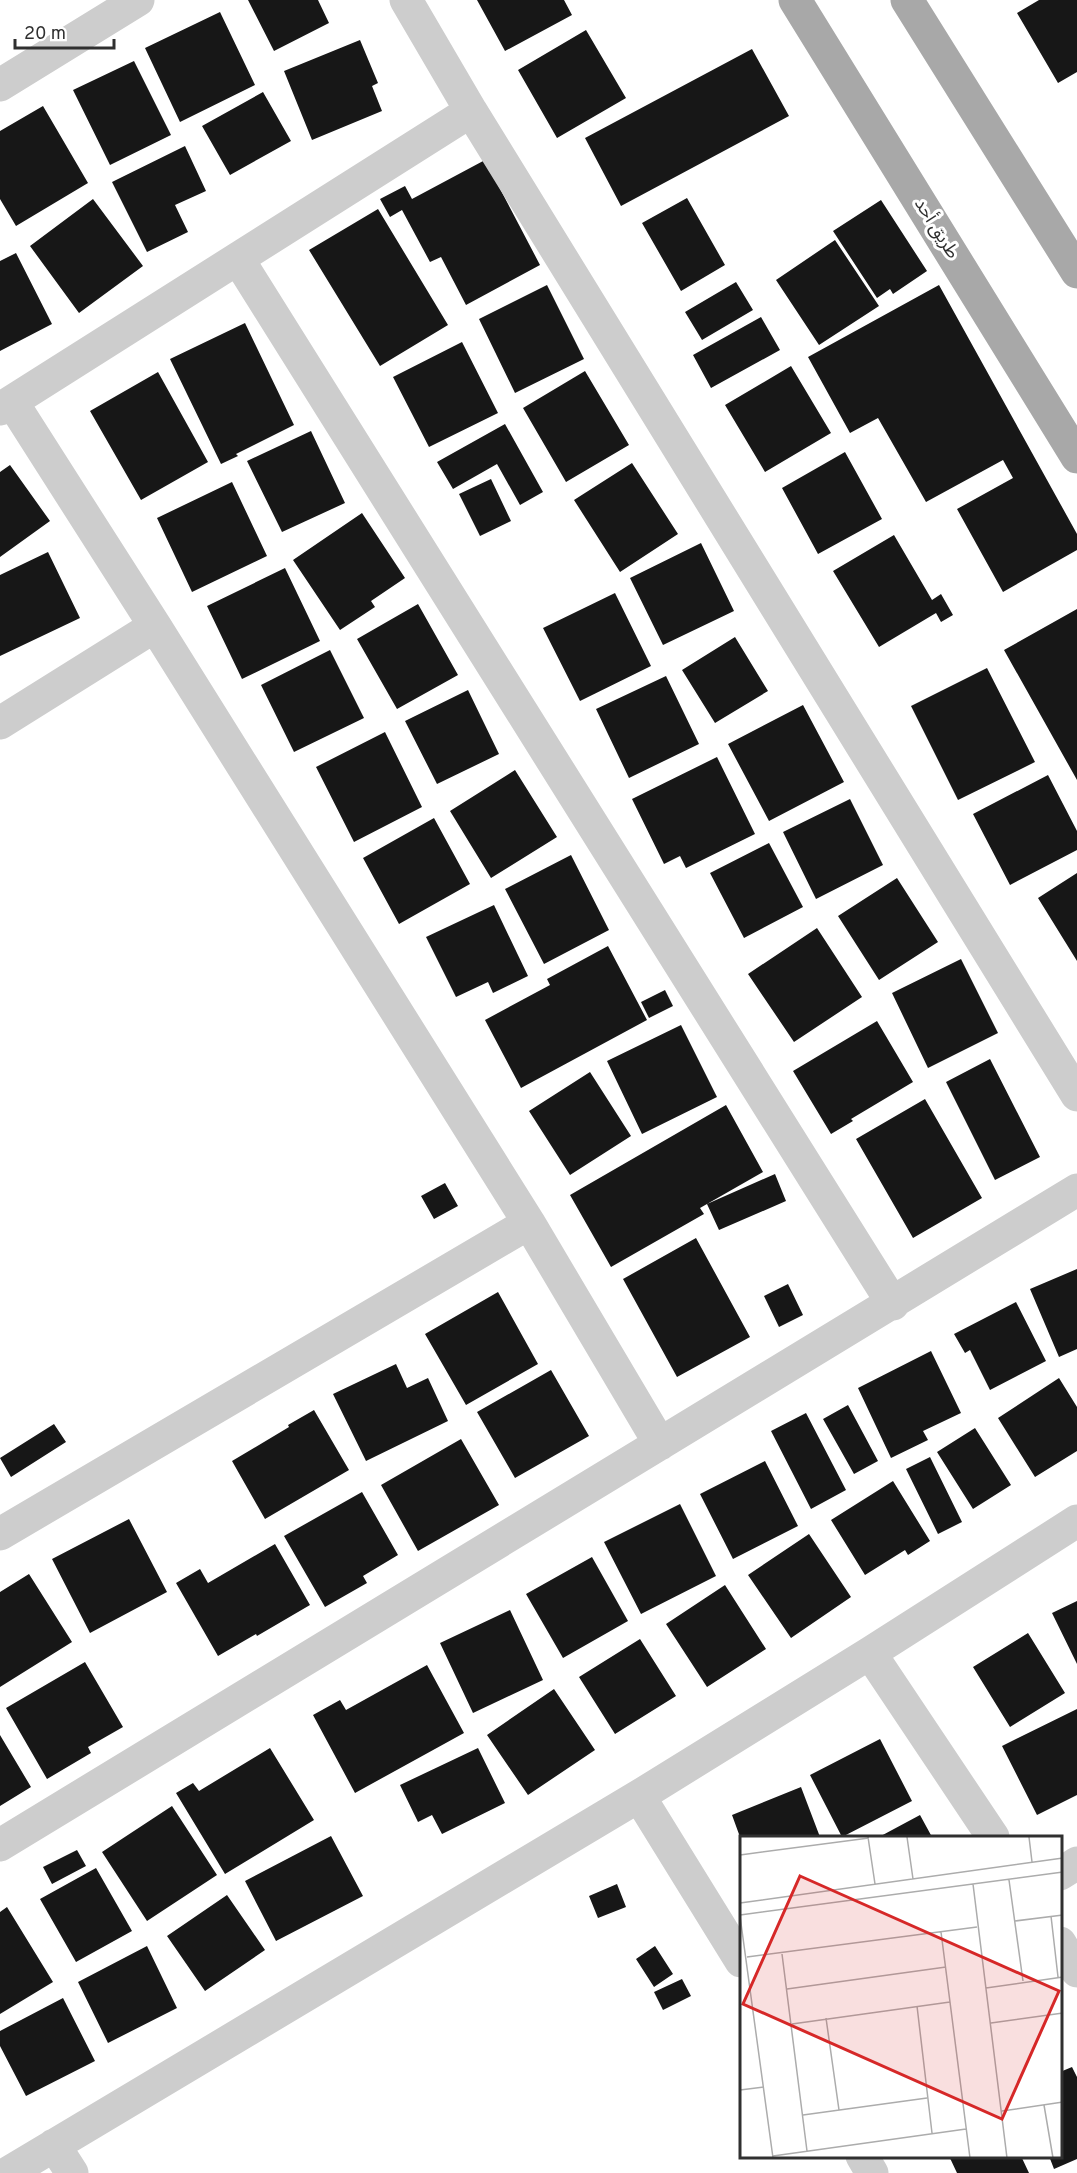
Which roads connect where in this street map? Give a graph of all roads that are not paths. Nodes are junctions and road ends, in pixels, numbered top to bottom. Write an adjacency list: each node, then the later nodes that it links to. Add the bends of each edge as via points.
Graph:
1 (138, 0): 5 (street)
2 (406, 0): 6 (street)
3 (795, 0): 10 (main road, طريق أحد)
4 (908, 0): 8 (main road)
5 (0, 84)
6 (471, 111): 7 (street); 13 (street)
7 (238, 259): 9 (street); 16 (street)
8 (1077, 272)
9 (6, 406): 11 (street)
10 (1077, 457)
11 (155, 626): 12 (street); 15 (street)
12 (0, 723)
13 (1077, 1095)
14 (1077, 1190): 16 (street)
15 (529, 1223): 17 (street); 19 (street)
16 (893, 1304): 17 (street)
17 (660, 1444): 23 (street)
18 (1077, 1521): 20 (street)
19 (0, 1534)
20 (870, 1653): 21 (street); 22 (street)
21 (639, 1796): 27 (street); 29 (street)
22 (992, 1836)
23 (0, 1845)
24 (1077, 1863): 25 (street)
25 (1062, 1873)
26 (1062, 1946): 28 (street)
27 (740, 1959)
28 (1077, 1971)
29 (54, 2145): 31 (street); 32 (street)
30 (863, 2158): 33 (street)
31 (8, 2173)
32 (72, 2173)
33 (872, 2173)

